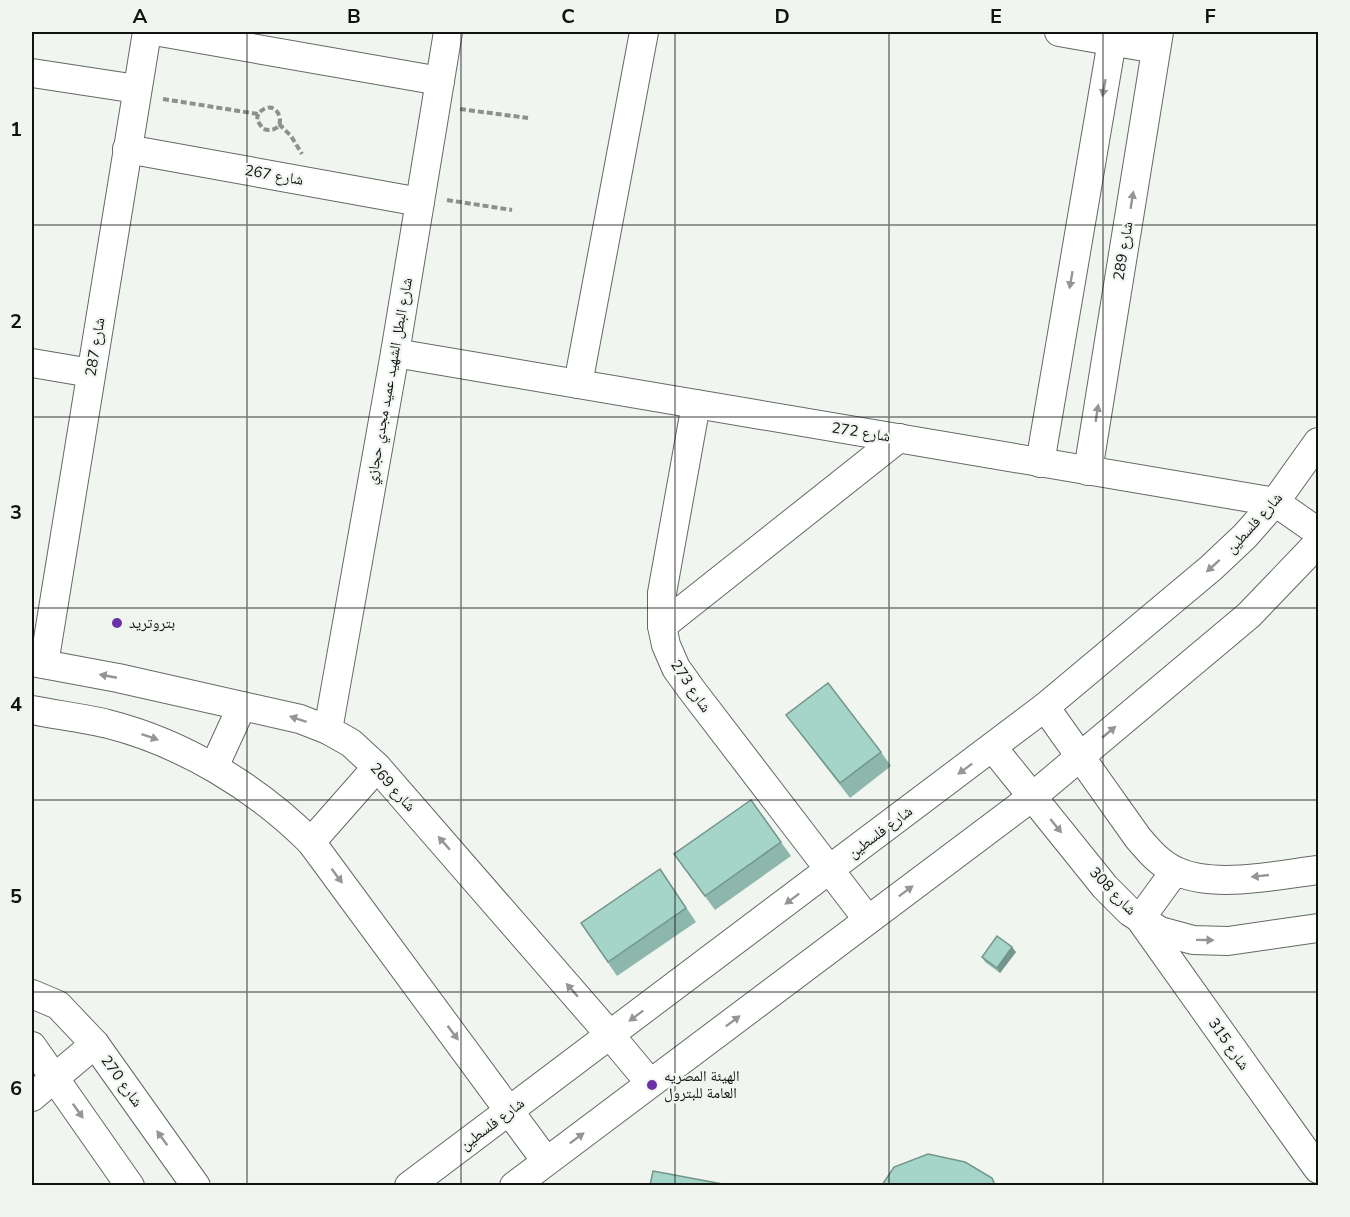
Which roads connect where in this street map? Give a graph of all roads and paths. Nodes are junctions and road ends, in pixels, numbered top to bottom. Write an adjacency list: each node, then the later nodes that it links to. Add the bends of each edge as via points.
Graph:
1 (147, 32): 9 (street, شارع 287)
2 (160, 32): 10 (street)
3 (448, 32): 10 (street, شارع البطل الشهيد عميد مجدي حجازي)
4 (644, 32): 19 (street)
5 (1059, 32): 6 (street)
6 (1115, 36): 7 (street); 23 (street, one-way to 23)
7 (1158, 40): 24 (street, شارع 289, one-way to 7)
8 (32, 73): 9 (street)
9 (137, 92): 11 (path); 13 (street, شارع 287)
10 (438, 93): 12 (path); 14 (street, شارع البطل الشهيد عميد مجدي حجازي)
11 (258, 114): 11 (path, via 263,129 269,131 279,124 279,112 274,108 262,109)
12 (528, 118)
13 (127, 149): 14 (street, شارع 267); 18 (street, شارع 287)
14 (420, 199): 15 (path); 16 (street, شارع البطل الشهيد عميد مجدي حجازي)
15 (512, 210)
16 (395, 353): 19 (street, شارع 272); 33 (street, شارع البطل الشهيد عميد مجدي حجازي)
17 (32, 363): 18 (street)
18 (91, 373): 29 (street, شارع 287)
19 (578, 384): 20 (street, شارع 272)
20 (696, 404): 21 (street, شارع 272); 28 (street, شارع 273, via 662,593)
21 (899, 438): 23 (street, شارع 272); 28 (street)
22 (1318, 442): 25 (street, شارع فلسطين)
23 (1040, 463): 24 (street, شارع 272)
24 (1088, 471): 25 (street, شارع 272)
25 (1275, 502): 26 (street, شارع 272); 31 (street, شارع فلسطين, one-way to 31, via 1211,568)
26 (1318, 532)
27 (1318, 543): 35 (street, one-way to 27, via 1249,615)
28 (662, 626): 40 (street, شارع 273, via 676,668)
29 (38, 663): 30 (street, شارع 269, one-way to 29)
30 (242, 706): 33 (street, شارع 269, one-way to 30, via 300,719); 36 (street)
31 (1045, 707): 34 (street, شارع فلسطين); 35 (street)
32 (32, 710): 36 (street, one-way to 36, via 141,734)
33 (328, 730): 37 (street, شارع 269, via 351,743)
34 (993, 748): 38 (street, شارع 308); 40 (street, شارع فلسطين, one-way to 40)
35 (1080, 756): 38 (street); 42 (street, via 1138,838 1154,857)
36 (214, 767): 39 (street, via 291,822)
37 (377, 767): 39 (street); 47 (street, شارع 269, one-way to 37)
38 (1032, 797): 43 (street, شارع 308, one-way to 43, via 1106,887); 44 (street, one-way to 38)
39 (311, 842): 53 (street, one-way to 53)
40 (830, 870): 44 (street, شارع 273); 47 (street, شارع فلسطين, one-way to 47)
41 (1318, 870): 42 (street, one-way to 42, via 1223,880 1198,879)
42 (1175, 871): 43 (street)
43 (1140, 919): 45 (street, شارع 308, one-way to 45, via 1160,931 1193,940 1228,941); 54 (street, شارع 315)
44 (868, 920): 51 (street, one-way to 44)
45 (1318, 928)
46 (32, 994): 48 (street, شارع 270, via 58,1005)
47 (610, 1035): 51 (street, شارع 269); 53 (street, شارع فلسطين)
48 (95, 1044): 50 (street); 57 (street, شارع 270, one-way to 48)
49 (32, 1046): 50 (street)
50 (55, 1079): 52 (street); 56 (street, one-way to 56)
51 (650, 1083): 55 (street, one-way to 51)
52 (32, 1097)
53 (510, 1110): 55 (street); 58 (street, شارع فلسطين)
54 (1313, 1154)
55 (546, 1161): 59 (street)
56 (130, 1185)
57 (196, 1185)
58 (408, 1185)
59 (514, 1185)

